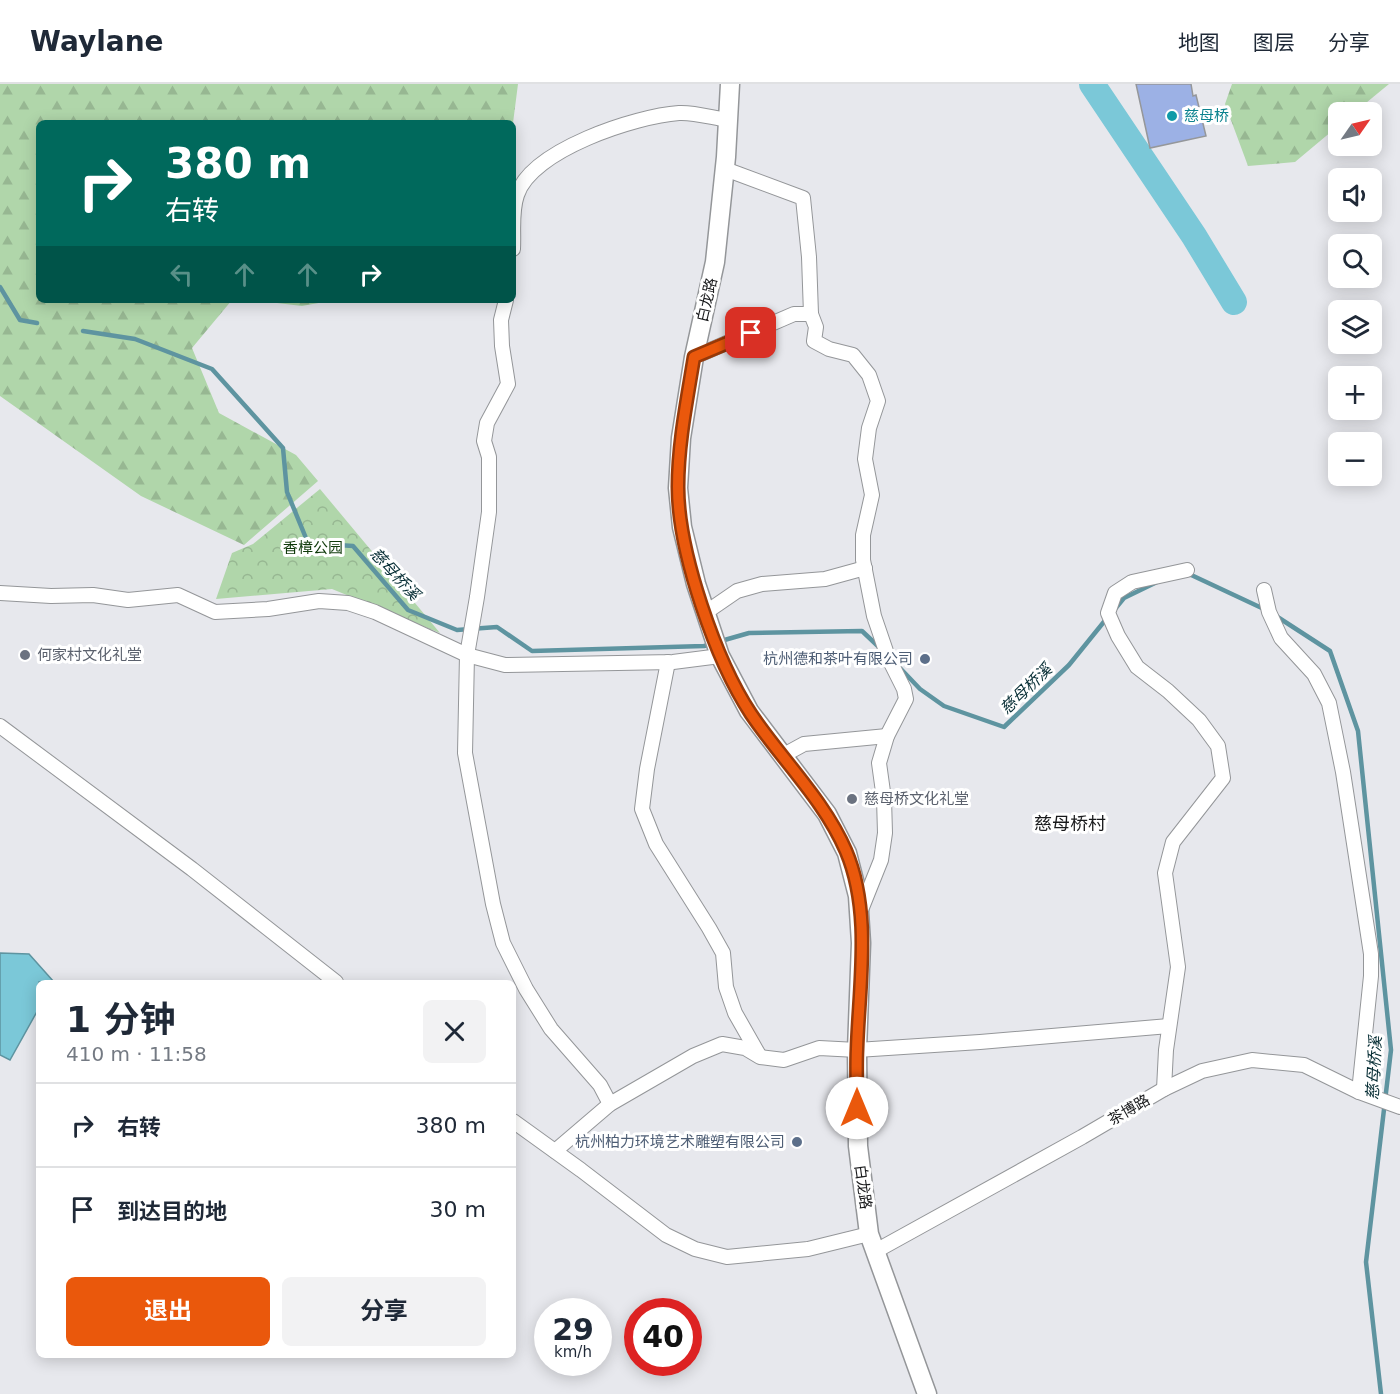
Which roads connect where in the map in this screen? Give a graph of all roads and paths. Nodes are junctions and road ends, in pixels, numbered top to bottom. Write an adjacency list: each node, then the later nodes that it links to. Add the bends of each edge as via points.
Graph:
1 (730, 84): 2 (street, 白龙路)
2 (728, 120): 3 (street, 白龙路); 4 (street, via 681,113 645,117 598,134 555,154 531,173)
3 (725, 169): 6 (street, via 803,198); 7 (street, 白龙路, via 716,262)
4 (516, 198)
5 (505, 303): 13 (street, via 501,320 507,384 487,423 484,441 489,458 489,512)
6 (811, 314): 7 (street, via 794,314); 8 (street, via 816,327 814,341 853,355 869,375 878,401 865,459 872,495 863,535)
7 (694, 357): 12 (street, 白龙路, via 681,438 678,488 682,526)
8 (864, 568): 12 (street, via 825,579 762,584 737,591); 17 (street, via 874,616 906,699)
9 (1187, 570): 21 (street, via 1132,582 1115,594 1108,613 1137,668 1199,720 1218,746 1223,778 1173,842 1165,873 1178,967)
10 (1264, 590): 25 (street, via 1281,638 1314,674 1329,703 1344,772 1371,954)
11 (0, 593): 13 (street, via 93,595 128,600 178,595 215,612 319,601 348,603)
12 (705, 613): 14 (street, 白龙路)
13 (466, 656): 15 (street, via 505,665); 26 (street, via 465,753 503,943 525,989 551,1029 600,1085)
14 (720, 656): 15 (street); 18 (street, 白龙路, via 750,711)
15 (668, 662): 23 (street, via 642,809 656,844 723,953 726,987 735,1013)
16 (0, 726): 20 (street)
17 (887, 736): 18 (street, via 804,744); 19 (street, via 879,763 885,823 881,860)
18 (782, 756): 19 (street, 白龙路, via 827,814 847,853)
19 (860, 912): 22 (street, 白龙路)
20 (333, 980)
21 (1169, 1026): 22 (street); 24 (street)
22 (857, 1050): 23 (street, via 819,1048 784,1060); 30 (street, 白龙路, via 858,1146)
23 (760, 1057): 26 (street, via 745,1048 722,1044 693,1056)
24 (1164, 1089): 25 (street, 茶博路, via 1202,1071 1252,1060 1304,1065); 30 (street, 茶博路, via 1082,1137)
25 (1359, 1092): 27 (street, 茶博路)
26 (610, 1104): 29 (street)
27 (1397, 1106)
28 (516, 1123): 29 (street, 茶博路)
29 (555, 1151): 30 (street, 茶博路, via 666,1235 695,1249 727,1257)
30 (872, 1243): 31 (street, 白龙路)
31 (927, 1394)

